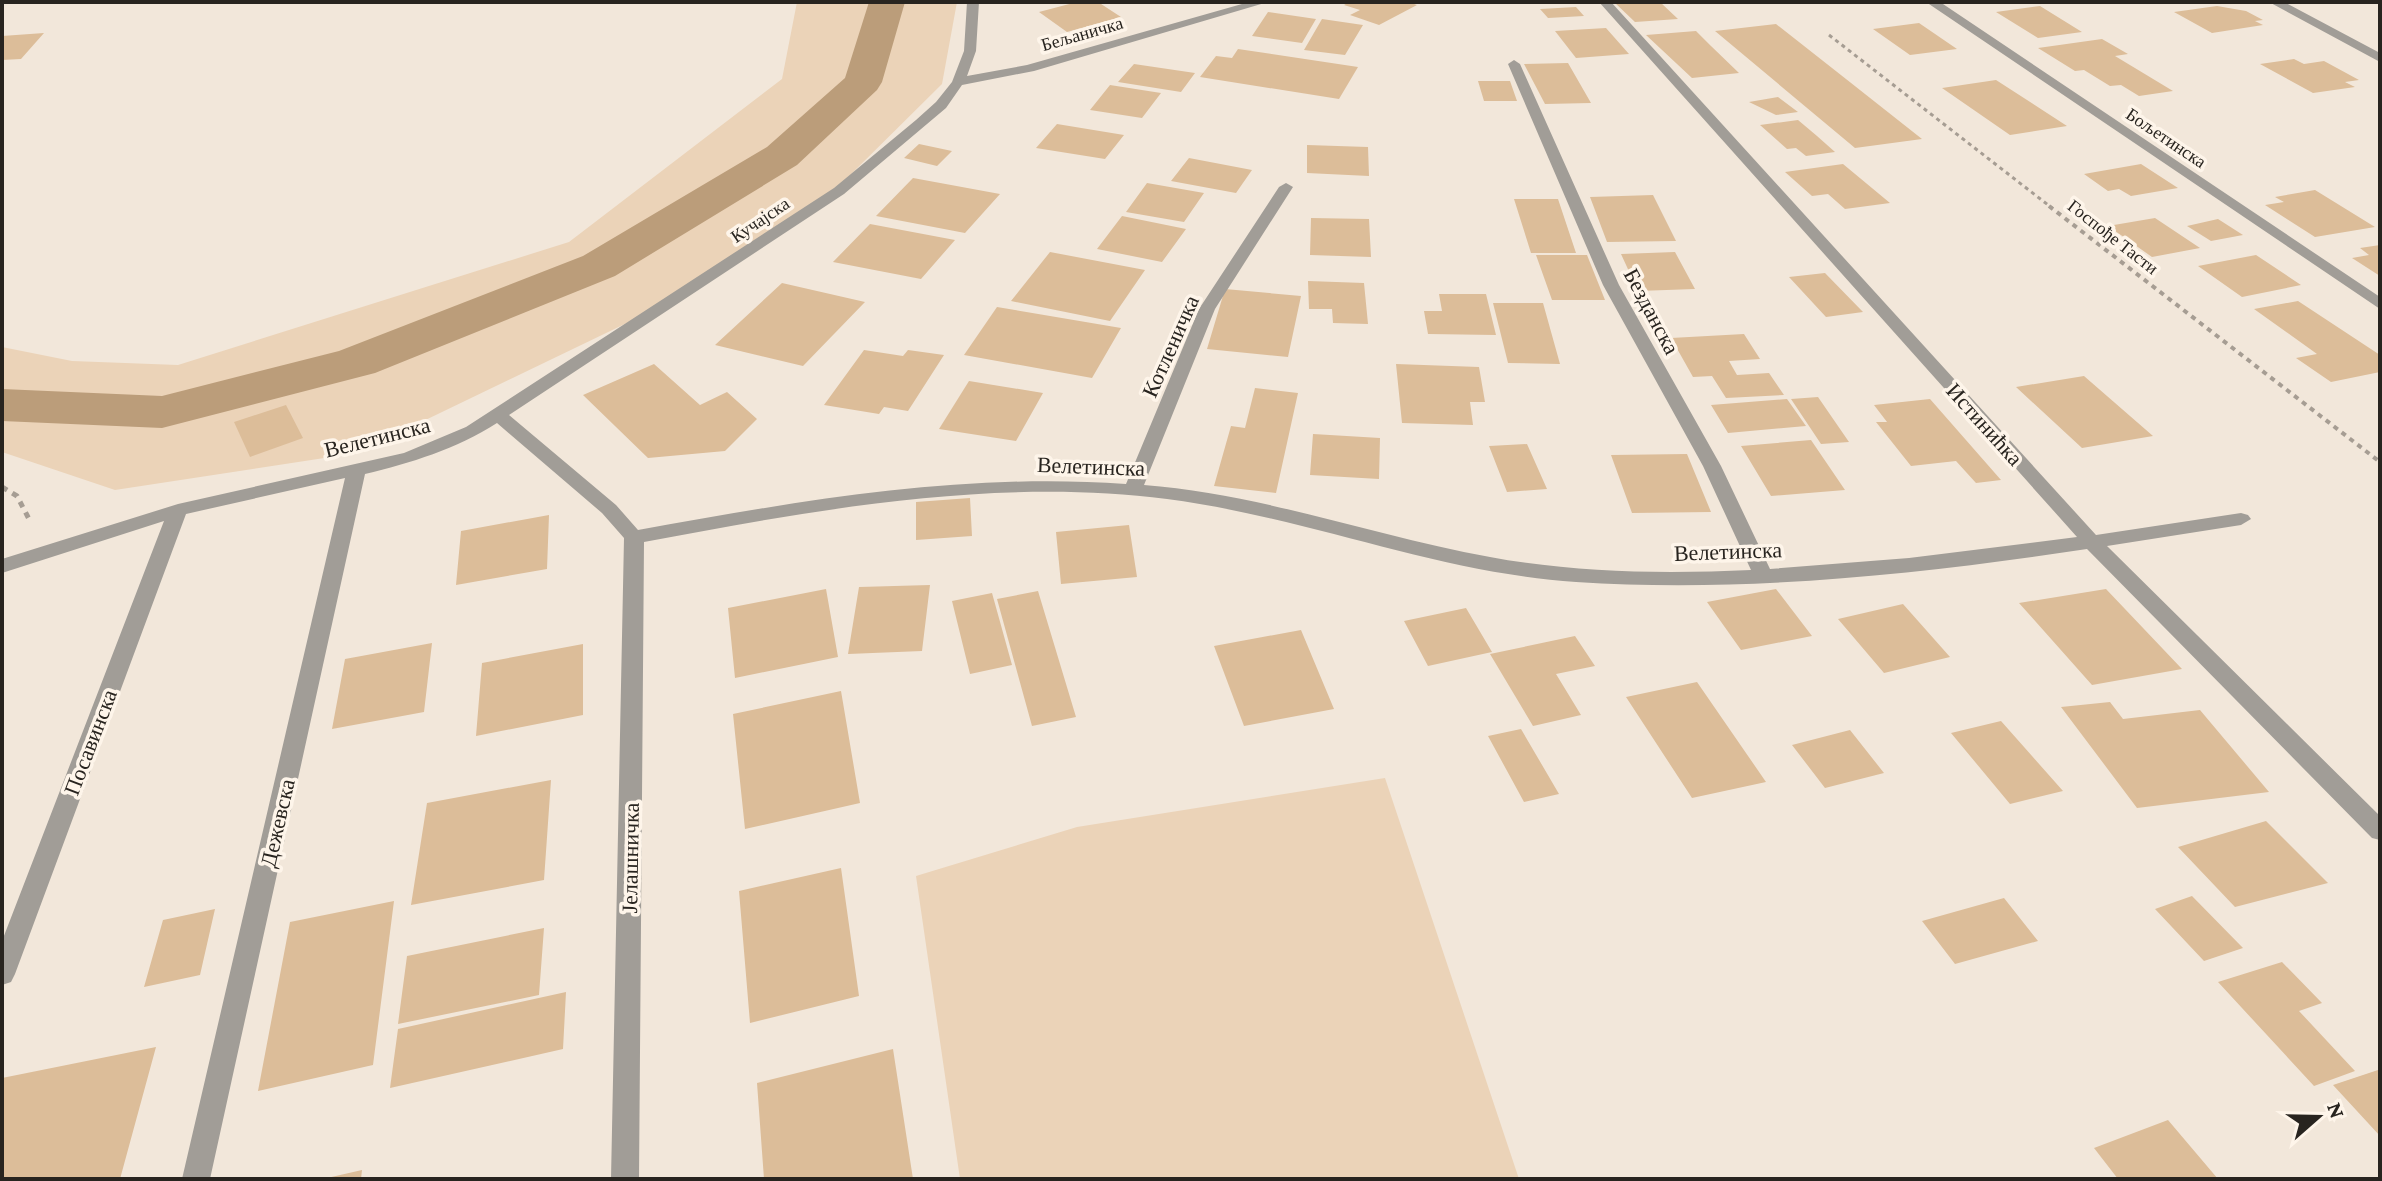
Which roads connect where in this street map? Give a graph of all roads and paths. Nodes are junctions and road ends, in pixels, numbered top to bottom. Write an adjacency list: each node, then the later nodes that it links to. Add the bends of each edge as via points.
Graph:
1 (973, 2): 9 (street, Кучајска, via 970,51)
2 (1262, 2): 9 (street, Бељаничка, via 1029,68)
3 (1605, 2): 20 (street, Истинићка)
4 (1932, 2): 11 (street, Бољетинска)
5 (2275, 2): 7 (street)
6 (1829, 35): 13 (path, Госпође Тасти)
7 (2380, 58)
8 (1514, 64): 23 (street, Безданска, via 1611,285 1712,466)
9 (958, 82): 12 (street, Кучајска, via 941,105 839,191)
10 (1286, 187): 16 (street, Котленичка, via 1207,309)
11 (2380, 304)
12 (498, 415): 14 (street, Велетинска, via 443,446); 19 (street, via 609,509)
13 (2380, 462)
14 (357, 468): 17 (street, Велетинска); 26 (street, Дежевска)
15 (2, 487): 21 (path, via 17,496)
16 (1133, 489): 19 (street, Велетинска, via 952,489 783,509); 23 (street, Велетинска, via 1241,505 1469,561 1543,571 1665,578)
17 (178, 510): 21 (street, Велетинска); 25 (street, Посавинска)
18 (2241, 519): 20 (street, Велетинска)
19 (634, 537): 27 (street, Јелашничка)
20 (2092, 542): 23 (street, Велетинска, via 1923,565); 24 (street, Истинићка)
21 (45, 549): 22 (street, Велетинска)
22 (2, 566)
23 (1763, 574)
24 (2380, 831)
25 (2, 974)
26 (196, 1179)
27 (625, 1179)

